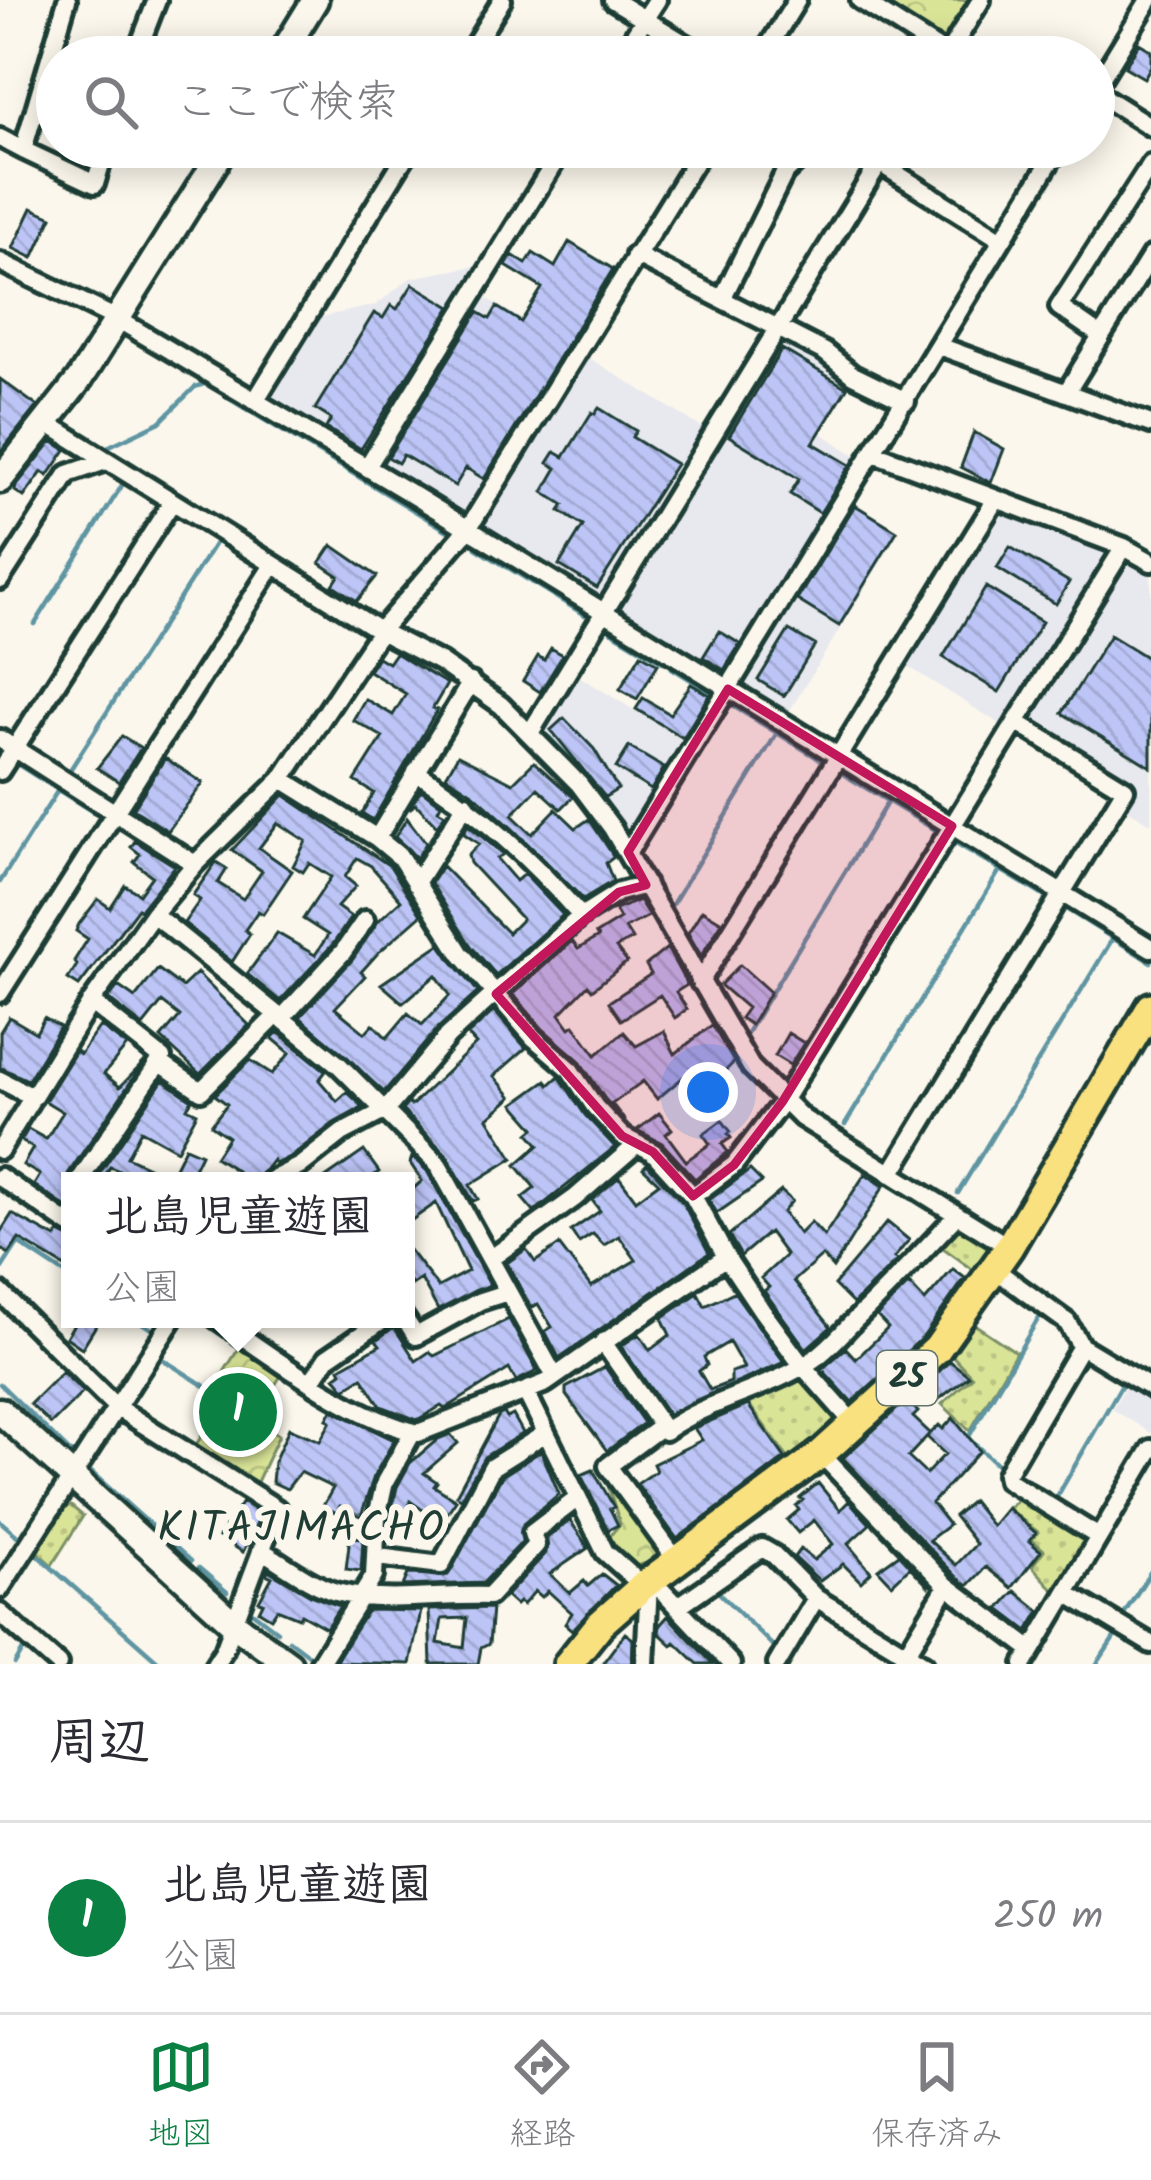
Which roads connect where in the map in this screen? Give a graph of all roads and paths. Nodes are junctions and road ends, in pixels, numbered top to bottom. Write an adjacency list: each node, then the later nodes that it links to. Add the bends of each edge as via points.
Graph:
1 (68, 0): 12 (street)
2 (315, 0): 14 (street)
3 (502, 0): 15 (street)
4 (613, 0): 11 (street)
5 (657, 0): 11 (street)
6 (797, 0): 18 (street)
7 (860, 0): 19 (street)
8 (981, 0): 20 (street)
9 (1150, 0): 21 (street)
10 (149, 2): 13 (street)
11 (644, 20): 16 (street); 17 (street)
12 (57, 36)
13 (140, 36)
14 (293, 36)
15 (479, 36)
16 (634, 36)
17 (671, 36)
18 (775, 36)
19 (916, 36)
20 (959, 36)
21 (1115, 57)
22 (1115, 104): 24 (street)
23 (36, 107): 26 (street)
24 (1151, 127)
25 (0, 138): 26 (street)
26 (23, 150): 27 (street)
27 (36, 156)
28 (1151, 164): 46 (street, via 1059,307)
29 (61, 168): 30 (street, via 94,184)
30 (99, 168)
31 (212, 168): 44 (street)
32 (398, 168): 49 (street)
33 (550, 168): 55 (street)
34 (691, 168): 40 (street)
35 (790, 168): 43 (street)
36 (876, 168): 45 (street)
37 (902, 168): 39 (street)
38 (1046, 168): 39 (street)
39 (1002, 240): 47 (street)
40 (635, 255): 43 (street); 59 (street)
41 (1151, 256): 46 (street)
42 (0, 262): 44 (street)
43 (722, 299): 45 (street)
44 (118, 320): 49 (street); 51 (street)
45 (778, 328): 50 (street); 64 (street)
46 (1102, 336): 48 (street)
47 (939, 346): 48 (street); 50 (street)
48 (1066, 393): 52 (street)
49 (255, 401): 55 (street)
50 (906, 401): 53 (street)
51 (46, 423): 54 (street); 56 (street)
52 (1151, 424)
53 (874, 453): 57 (street); 67 (street)
54 (106, 461): 58 (street); 63 (street, via 68,474)
55 (367, 467): 59 (street)
56 (0, 480)
57 (996, 499): 60 (street); 71 (street)
58 (172, 502): 62 (street); 70 (street)
59 (468, 529): 64 (street); 65 (street)
60 (1124, 547): 61 (street); 68 (street)
61 (1151, 562)
62 (273, 565): 65 (street); 76 (street)
63 (0, 580)
64 (604, 613): 67 (street); 69 (street)
65 (380, 631): 66 (street); 74 (street)
66 (471, 682): 69 (street); 73 (street)
67 (728, 689): 71 (street); 79 (street)
68 (1016, 722): 77 (street); 83 (street, via 1125,789)
69 (530, 733): 79 (street)
70 (7, 744): 72 (street); 76 (street)
71 (838, 757): 77 (street); 88 (street)
72 (0, 771)
73 (416, 772): 75 (street); 78 (street)
74 (282, 779): 78 (street); 80 (street)
75 (466, 804): 81 (street); 85 (street)
76 (115, 813): 80 (street); 89 (street)
77 (952, 826): 83 (street); 97 (street)
78 (377, 838): 81 (street)
79 (628, 852): 82 (street)
80 (195, 864): 84 (street)
81 (416, 883): 90 (street)
82 (646, 884): 85 (street); 88 (street)
83 (1062, 893): 87 (street); 103 (street)
84 (154, 914): 91 (street); 93 (street)
85 (581, 916): 90 (street)
86 (365, 920): 93 (street)
87 (1151, 948)
88 (700, 982): 97 (street, via 732,1041)
89 (0, 993)
90 (496, 994): 98 (street); 99 (street)
91 (92, 1002): 94 (street, via 160,1053); 96 (street)
92 (1150, 1013): 109 (main road, 25)
93 (279, 1017): 94 (street, via 201,1091); 98 (street)
94 (158, 1062): 101 (street)
95 (0, 1080): 96 (street)
96 (33, 1097): 100 (street)
97 (783, 1101): 103 (street); 105 (street, via 734,1165)
98 (386, 1110): 102 (street); 110 (street, via 437,1163)
99 (635, 1146): 105 (street, via 652,1152); 110 (street)
100 (0, 1150)
101 (85, 1172)
102 (288, 1172)
103 (891, 1174): 106 (street)
104 (0, 1177): 107 (street)
105 (693, 1196): 108 (street)
106 (957, 1215): 109 (street); 119 (street, via 839,1340)
107 (61, 1219)
108 (726, 1257): 117 (street); 119 (street)
109 (1002, 1258): 118 (street); 127 (main road, 25, via 937,1349)
110 (490, 1259): 112 (street)
111 (0, 1292): 124 (street)
112 (508, 1292): 116 (street, via 416,1336); 120 (street)
113 (167, 1328): 124 (street)
114 (230, 1328): 121 (street)
115 (371, 1328): 121 (street, via 327,1358)
116 (411, 1328)
117 (603, 1342): 120 (street); 126 (street)
118 (1081, 1346): 122 (street); 134 (street, via 1006,1474)
119 (801, 1364): 126 (street, via 753,1392); 127 (street)
120 (554, 1376): 123 (street)
121 (310, 1382): 128 (street)
122 (1151, 1388)
123 (527, 1394): 128 (street); 129 (street)
124 (116, 1407): 132 (street); 135 (street, via 277,1509)
125 (0, 1411): 132 (street)
126 (662, 1426): 137 (street, via 608,1466)
127 (856, 1426): 131 (main road, 25)
128 (413, 1432): 136 (street, via 385,1482)
129 (546, 1433): 133 (street); 136 (street, via 491,1467 441,1565)
130 (1151, 1449): 134 (street)
131 (821, 1454): 137 (main road, 25); 139 (street)
132 (70, 1479): 140 (street); 146 (street)
133 (578, 1498): 138 (street, via 604,1552); 142 (street, via 532,1533 536,1545 489,1596)
134 (1099, 1537): 141 (street)
135 (261, 1550): 142 (street, via 332,1591); 146 (street)
136 (378, 1557): 142 (street)
137 (676, 1562): 138 (main road, 25)
138 (648, 1582): 144 (street); 150 (main road, 25); 155 (street)
139 (947, 1586): 148 (street); 149 (street)
140 (0, 1588)
141 (1066, 1592): 147 (street); 148 (street)
142 (363, 1596): 154 (street)
143 (816, 1598): 144 (street, via 763,1548); 149 (street); 157 (street)
144 (676, 1607): 156 (street)
145 (0, 1613): 151 (street)
146 (233, 1624): 152 (street); 153 (street)
147 (1151, 1644)
148 (1028, 1657)
149 (903, 1659): 158 (street)
150 (571, 1663)
151 (58, 1664)
152 (215, 1664)
153 (289, 1664)
154 (319, 1664)
155 (645, 1664)
156 (731, 1664)
157 (776, 1664)
158 (923, 1664)

